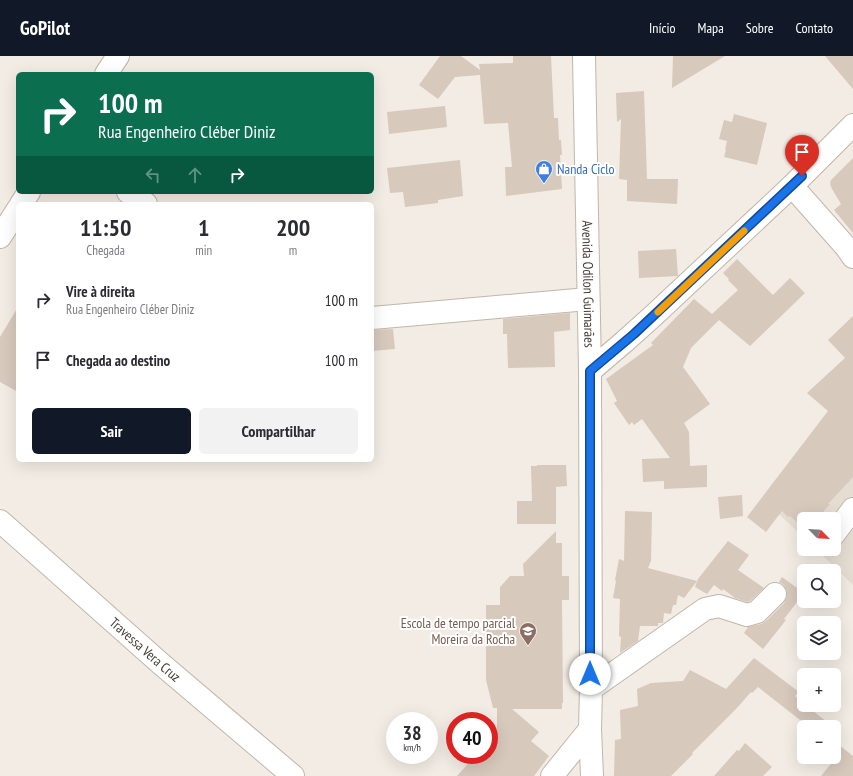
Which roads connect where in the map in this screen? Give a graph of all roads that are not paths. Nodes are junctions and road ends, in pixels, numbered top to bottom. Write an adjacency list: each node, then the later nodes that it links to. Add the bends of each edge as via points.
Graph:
1 (118, 56): 3 (street)
2 (584, 56): 11 (street, Avenida Odilon Guimarães)
3 (107, 72)
4 (853, 125): 5 (street)
5 (792, 186): 10 (street); 13 (street)
6 (131, 194): 7 (street)
7 (143, 202)
8 (16, 212): 9 (street)
9 (0, 237)
10 (853, 257)
11 (588, 299): 12 (street); 13 (street, Avenida Odilon Guimarães)
12 (374, 318)
13 (590, 371): 18 (street, Avenida Odilon Guimarães)
14 (853, 509): 16 (street)
15 (0, 521): 20 (street, Travessa Vera Cruz, via 160,664)
16 (841, 525)
17 (775, 594): 18 (street, via 757,612 747,615 719,606 705,609)
18 (591, 690): 19 (street, Avenida Odilon Guimarães)
19 (590, 729): 21 (street); 22 (street, Avenida Odilon Guimarães)
20 (293, 776)
21 (552, 776)
22 (592, 776)

